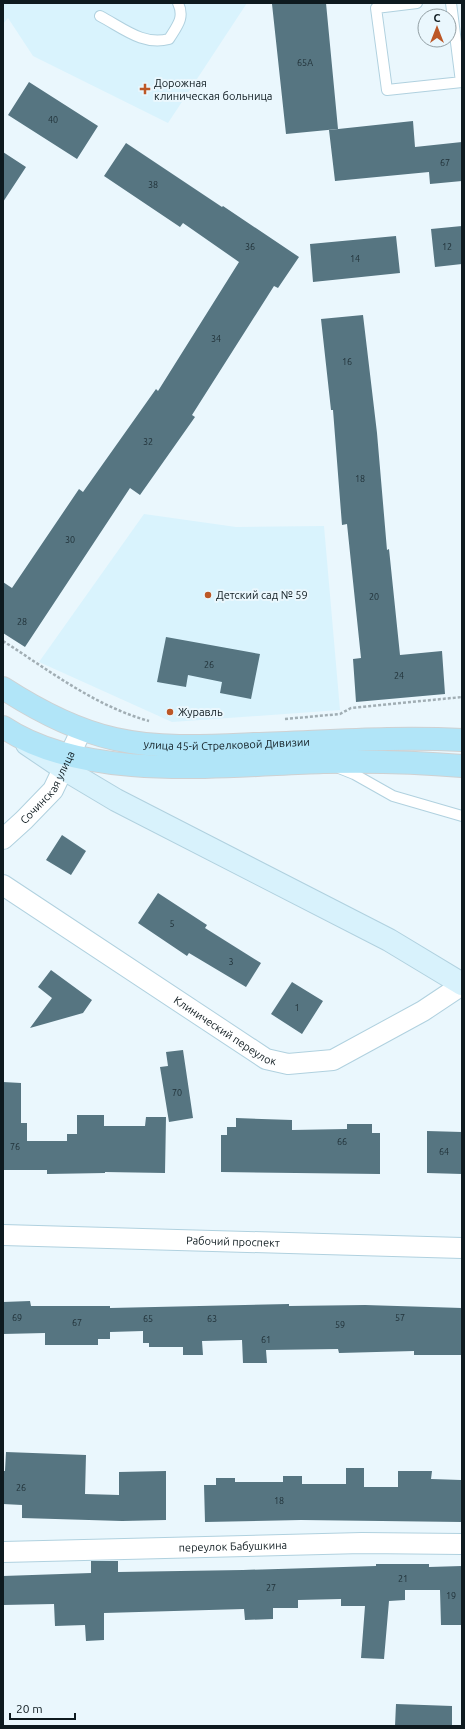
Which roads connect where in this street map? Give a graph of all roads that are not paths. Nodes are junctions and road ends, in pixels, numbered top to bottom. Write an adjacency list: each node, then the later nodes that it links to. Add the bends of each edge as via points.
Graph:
1 (178, 3): 4 (lane, via 182,11 181,19 170,39 159,42 146,41)
2 (417, 3): 5 (lane, via 376,8 387,90)
3 (451, 3): 5 (lane)
4 (100, 16)
5 (461, 82)
6 (3, 688): 7 (main road, улица 45-й Стрелковой Дивизии, via 34,708)
7 (82, 729): 9 (main road, улица 45-й Стрелковой Дивизии, via 115,739 150,744 203,746 421,738); 10 (street, Сочинская улица)
8 (7, 730): 10 (main road, улица 45-й Стрелковой Дивизии, via 54,752)
9 (462, 740)
10 (67, 762): 11 (main road, улица 45-й Стрелковой Дивизии, via 203,768); 14 (street, Сочинская улица, via 53,790); 16 (main road, via 116,800 389,940)
11 (324, 762): 12 (main road, улица 45-й Стрелковой Дивизии, via 407,762); 13 (lane, via 354,774 393,796)
12 (462, 766)
13 (462, 816)
14 (3, 839)
15 (3, 885): 16 (street, Клинический переулок, via 266,1059 288,1064 333,1060 423,1011)
16 (462, 984)
17 (3, 1235): 18 (street, Рабочий проспект)
18 (462, 1248)
19 (462, 1544): 20 (street, переулок Бабушкина, via 362,1543)
20 (3, 1552)

